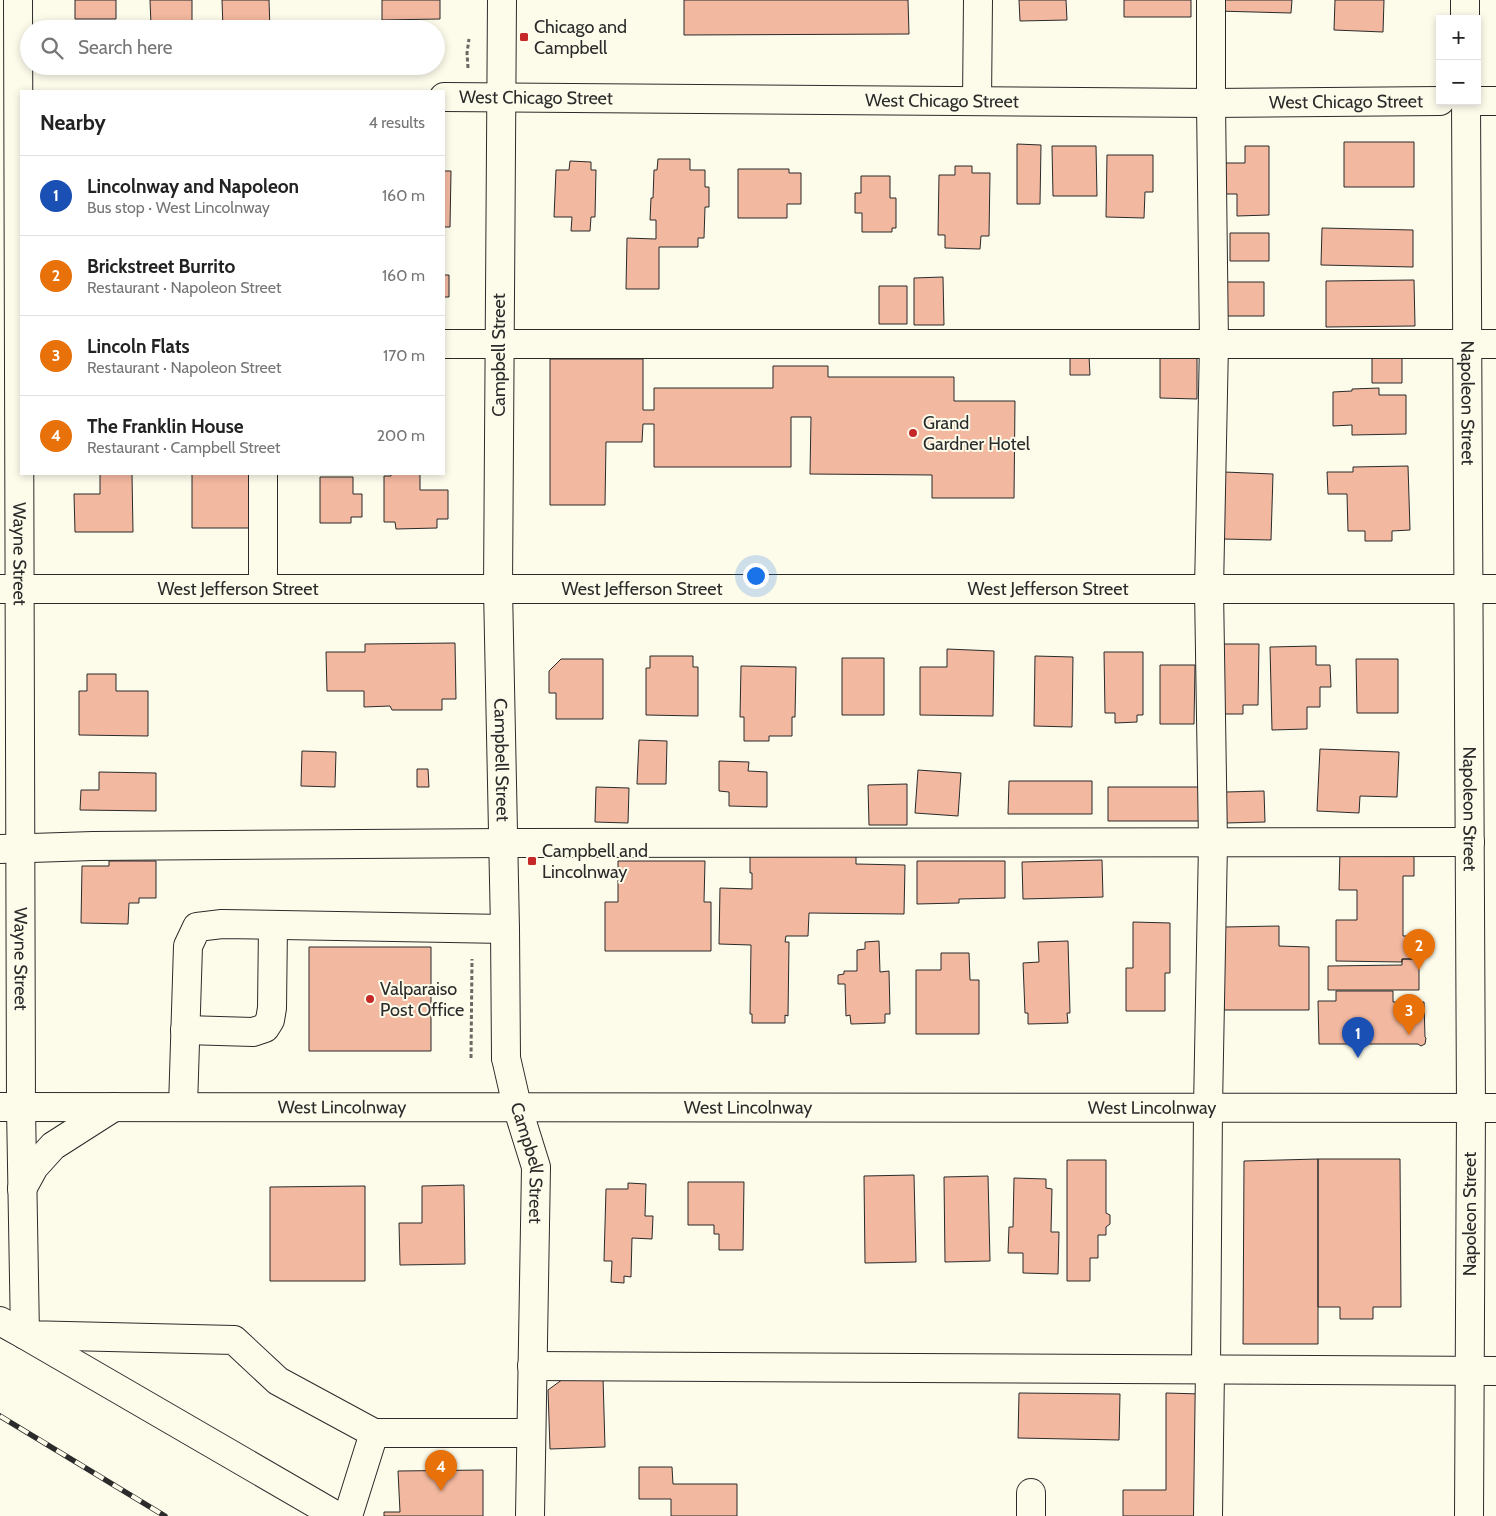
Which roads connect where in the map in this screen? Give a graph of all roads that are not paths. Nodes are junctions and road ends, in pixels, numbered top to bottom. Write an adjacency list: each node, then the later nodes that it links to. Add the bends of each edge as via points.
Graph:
1 (18, 0): 9 (street, Wayne Street)
2 (502, 0): 7 (street, Campbell Street)
3 (978, 0): 10 (street)
4 (1212, 0): 14 (street)
5 (1465, 0): 6 (street)
6 (1466, 15)
7 (500, 96): 8 (street, West Chicago Street); 10 (street, West Chicago Street); 16 (street, Campbell Street)
8 (445, 97)
9 (13, 98): 21 (street, Wayne Street)
10 (977, 101): 14 (street, West Chicago Street)
11 (1436, 101): 14 (street, West Chicago Street)
12 (1481, 101): 13 (street)
13 (1496, 101)
14 (1211, 103): 18 (street)
15 (1466, 105): 19 (street, Napoleon Street)
16 (499, 343): 17 (street); 18 (street); 25 (street, Campbell Street)
17 (445, 344)
18 (1214, 344): 19 (street); 26 (street)
19 (1467, 344): 20 (street); 27 (street, Napoleon Street)
20 (1496, 344)
21 (14, 349): 23 (street, Wayne Street)
22 (263, 475): 24 (street)
23 (10, 589): 24 (street, West Jefferson Street); 32 (street, Wayne Street)
24 (263, 589): 25 (street, West Jefferson Street)
25 (498, 589): 26 (street, West Jefferson Street); 30 (street, Campbell Street)
26 (1209, 589): 27 (street, West Jefferson Street); 31 (street)
27 (1468, 589): 28 (street, West Jefferson Street); 29 (street, Napoleon Street)
28 (1496, 589)
29 (1470, 842): 31 (street); 41 (street, Napoleon Street)
30 (503, 843): 31 (street); 32 (street); 34 (street, Campbell Street)
31 (1213, 843): 39 (street)
32 (10, 848): 40 (street, Wayne Street)
33 (273, 925): 34 (street); 35 (street, via 197,927 188,946); 35 (street, via 272,1008 265,1028 253,1032)
34 (505, 929): 36 (street, Campbell Street, via 506,1058)
35 (185, 1030): 38 (street)
36 (517, 1106): 38 (street, West Lincolnway); 39 (street, West Lincolnway); 45 (street, Campbell Street, via 536,1167)
37 (114, 1107): 38 (street, West Lincolnway); 40 (street, West Lincolnway); 42 (street, via 53,1146 34,1167)
38 (183, 1107)
39 (1208, 1107): 41 (street, West Lincolnway); 46 (street)
40 (10, 1108): 42 (street, Wayne Street)
41 (1484, 1108): 47 (street, Napoleon Street)
42 (22, 1189): 44 (street, Wayne Street)
43 (0, 1321): 44 (street)
44 (25, 1335): 48 (street, via 234,1340 278,1381); 50 (street)
45 (532, 1366): 46 (street); 49 (street, Campbell Street)
46 (1208, 1369): 47 (street); 53 (street)
47 (1483, 1371): 54 (street, Napoleon Street)
48 (374, 1433): 49 (street); 51 (street)
49 (531, 1433): 52 (street, Campbell Street)
50 (337, 1516)
51 (348, 1516)
52 (530, 1516)
53 (1208, 1516)
54 (1469, 1516)

